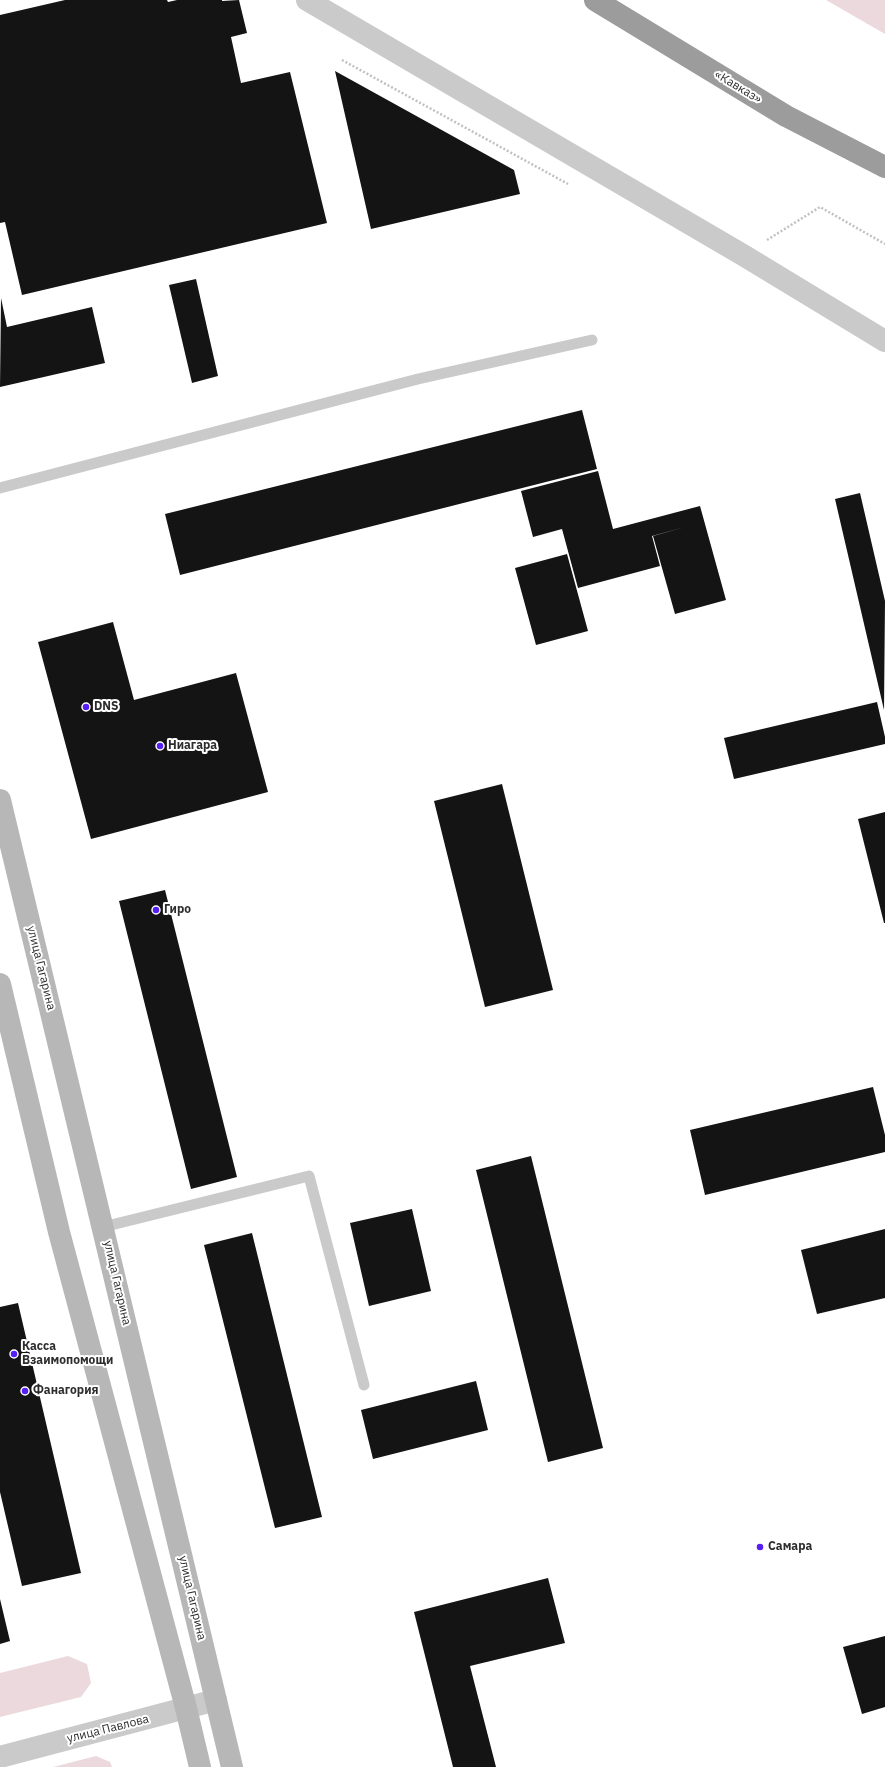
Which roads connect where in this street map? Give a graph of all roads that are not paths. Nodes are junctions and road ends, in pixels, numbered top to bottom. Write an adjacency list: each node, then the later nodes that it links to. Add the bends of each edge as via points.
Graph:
1 (307, 0): 5 (street)
2 (595, 0): 3 (highway, «Кавказ», via 786,116)
3 (885, 166)
4 (592, 340): 6 (lane, via 418,379)
5 (885, 341)
6 (0, 488)
7 (0, 800): 9 (main road, улица Гагарина)
8 (0, 984): 12 (main road, via 59,1232)
9 (103, 1227): 10 (lane, via 309,1176); 11 (main road, улица Гагарина)
10 (364, 1385)
11 (216, 1700): 12 (street, улица Павлова); 15 (main road, улица Гагарина)
12 (186, 1708): 13 (street, улица Павлова); 14 (main road)
13 (0, 1757)
14 (200, 1767)
15 (232, 1767)

